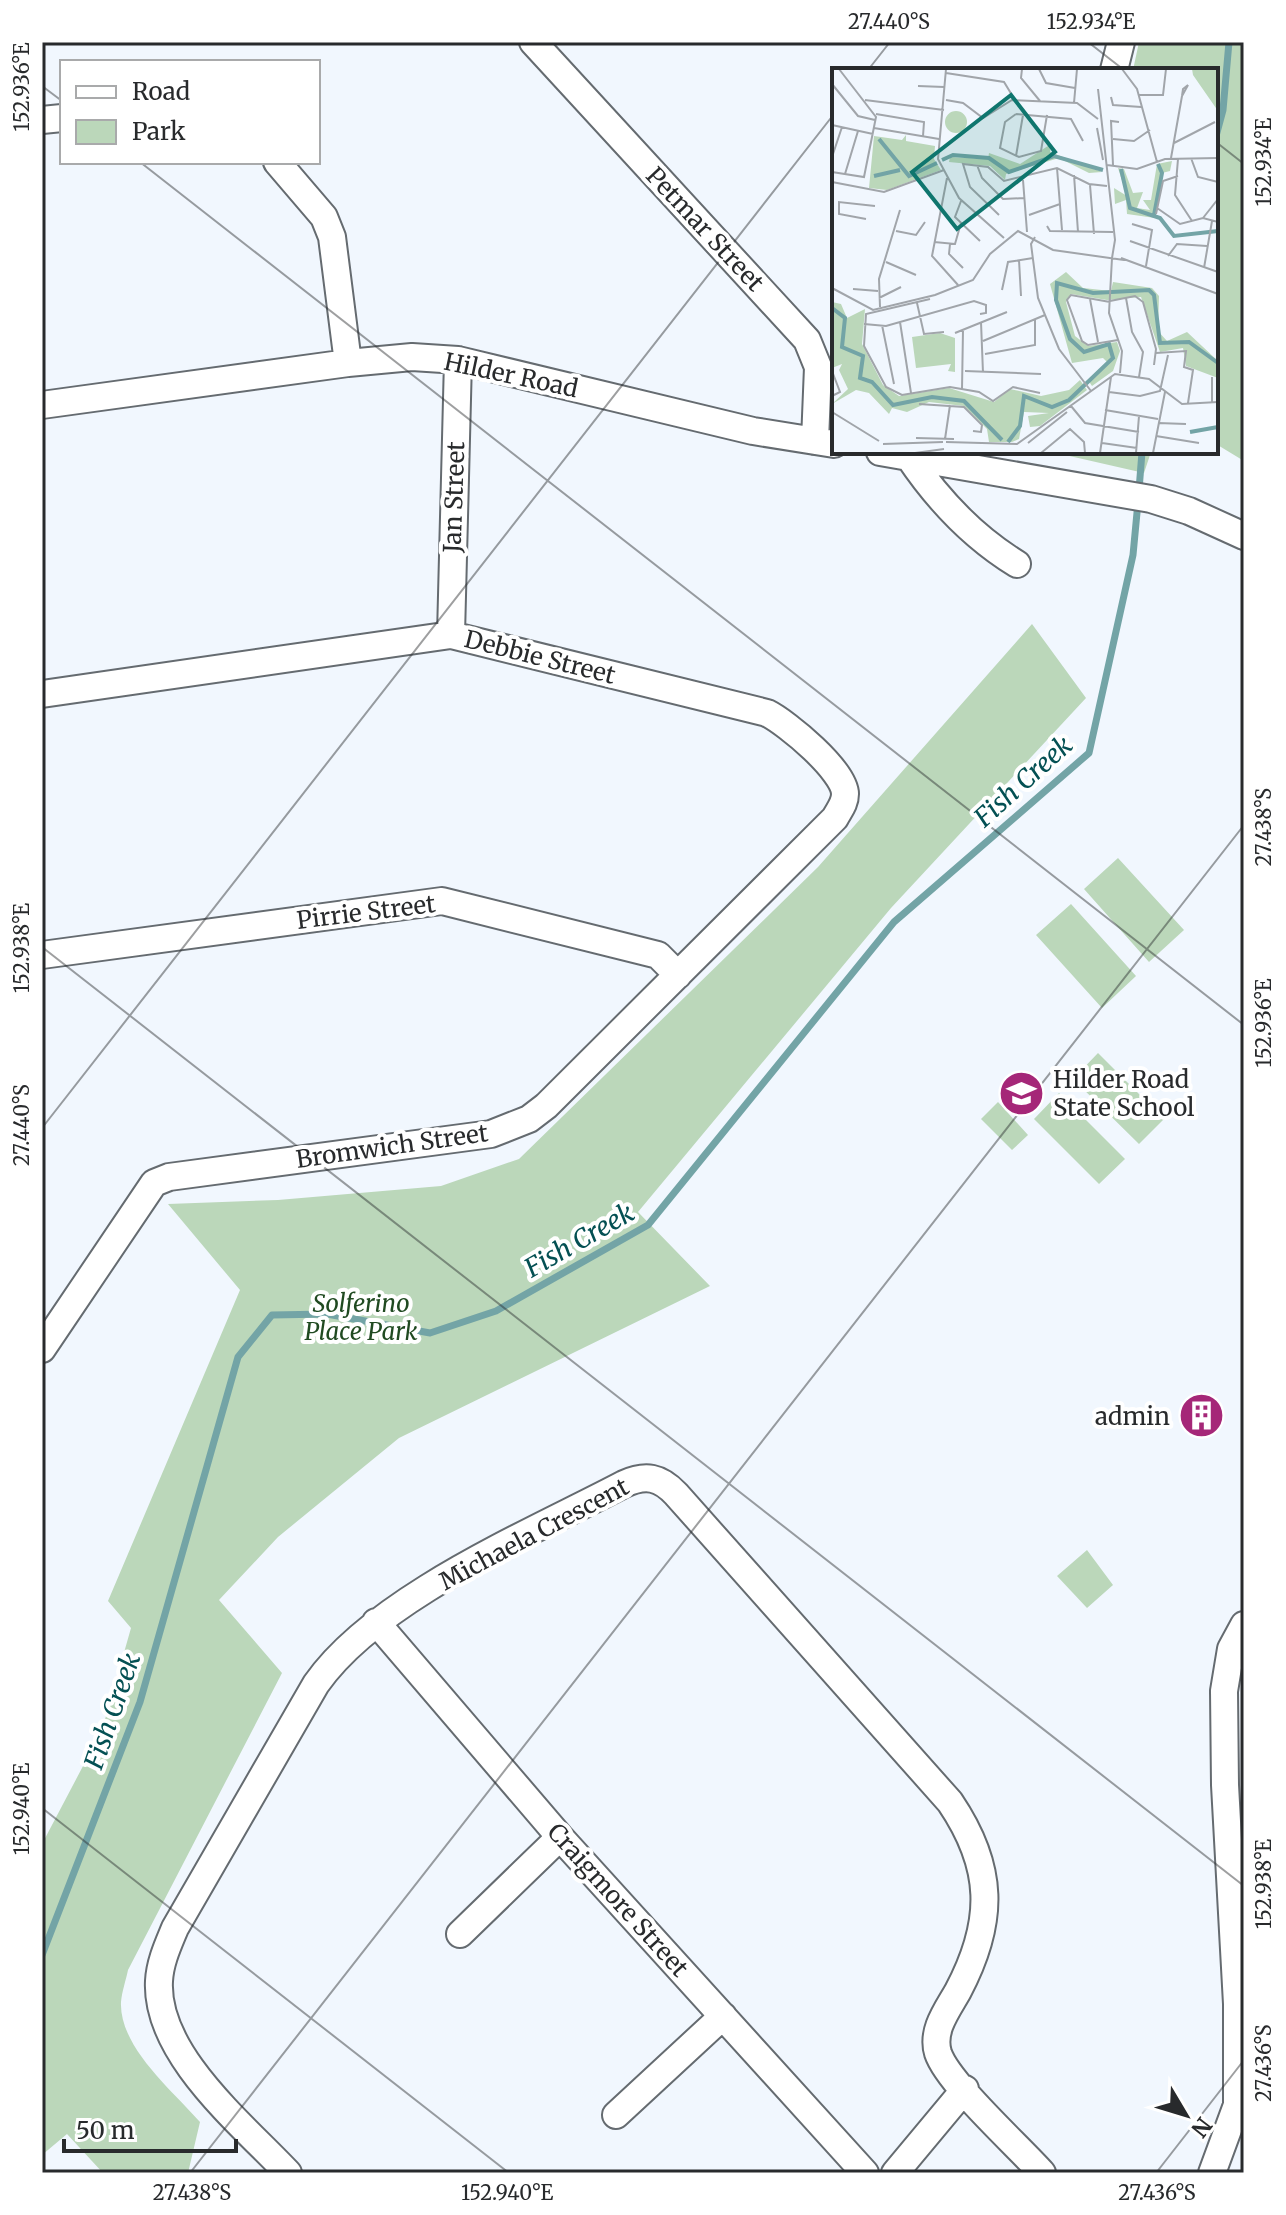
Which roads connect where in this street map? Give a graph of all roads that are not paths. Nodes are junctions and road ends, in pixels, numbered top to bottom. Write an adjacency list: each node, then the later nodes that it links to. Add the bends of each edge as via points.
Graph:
1 (533, 42): 8 (street, Petmar Street, via 807,340 818,367)
2 (1121, 42): 3 (street)
3 (1114, 68)
4 (279, 164): 6 (street, via 324,217 332,237)
5 (458, 360): 6 (street, Hilder Road, via 412,357); 8 (street, Hilder Road, via 753,431); 14 (street, Jan Street)
6 (348, 363): 7 (street, Hilder Road)
7 (42, 405)
8 (824, 442)
9 (892, 454): 10 (street)
10 (909, 457): 11 (street); 13 (street, via 934,494 990,548)
11 (962, 458): 12 (street, via 1151,499)
12 (1244, 536)
13 (1017, 564)
14 (451, 635): 15 (street, Debbie Street); 16 (street, Debbie Street, via 767,713 797,732 843,782)
15 (42, 694)
16 (843, 804): 18 (street, Bromwich Street)
17 (42, 955): 18 (street, Pirrie Street, via 442,901 658,955)
18 (678, 975): 19 (street, Bromwich Street, via 546,1106 510,1128 154,1183)
19 (42, 1349)
20 (376, 1622): 22 (street, Craigmore Street); 26 (street, Michaela Crescent, via 624,1484 646,1477 665,1482 950,1802 977,1849 986,1907 980,1936 936,2035 942,2062); 28 (street, Michaela Crescent, via 316,1684 182,1916 161,1967 161,2007 177,2047)
21 (1244, 1625): 23 (street, via 1231,1649 1224,1691)
22 (560, 1837): 24 (street); 25 (street, Craigmore Street)
23 (1238, 1921): 32 (street, via 1237,2105)
24 (460, 1934)
25 (723, 2016): 27 (street); 29 (street, Craigmore Street)
26 (965, 2089): 30 (street); 31 (street)
27 (616, 2115)
28 (288, 2173)
29 (865, 2173)
30 (895, 2173)
31 (1042, 2173)
32 (1212, 2173)

